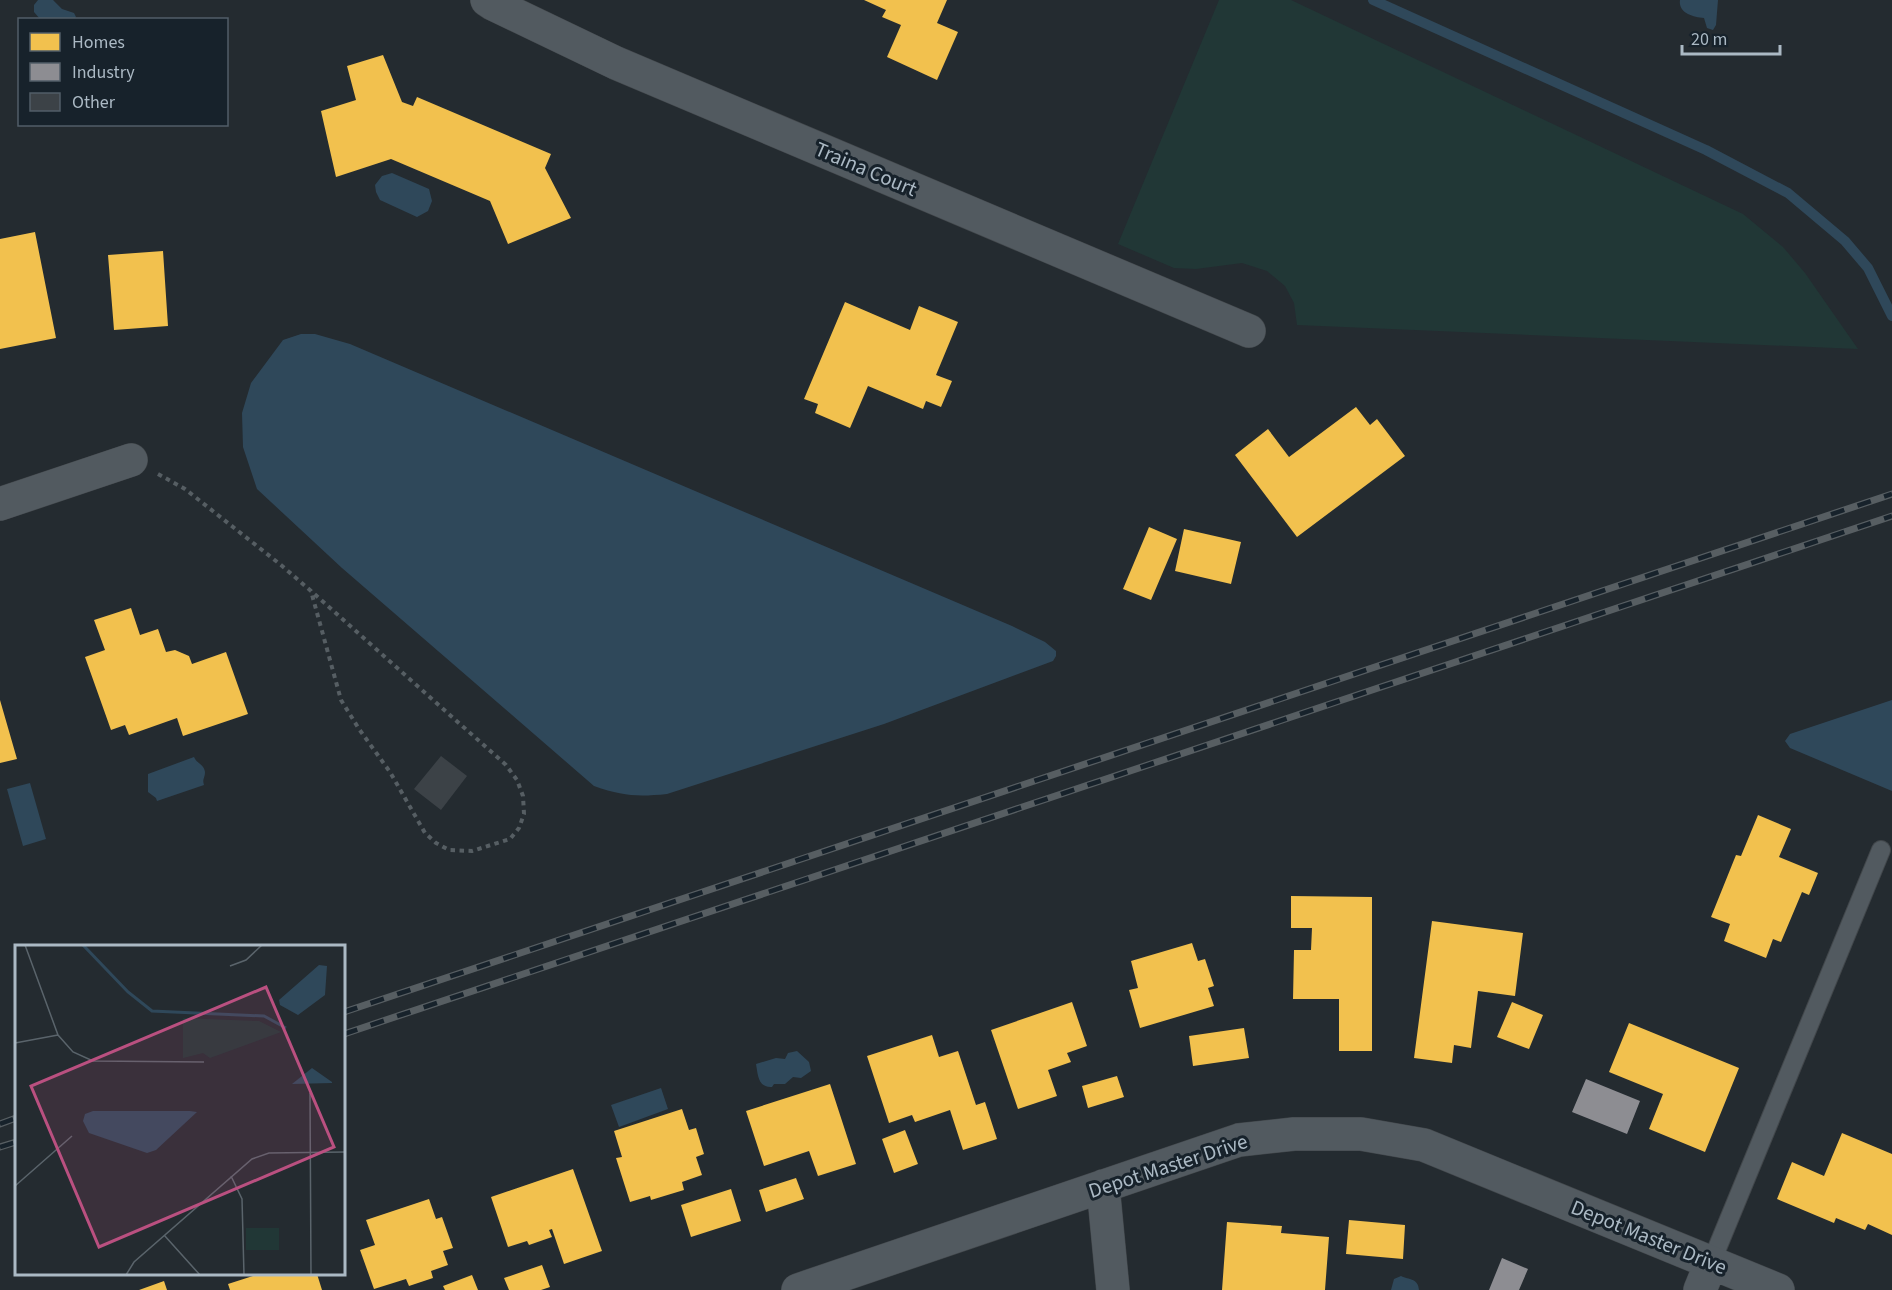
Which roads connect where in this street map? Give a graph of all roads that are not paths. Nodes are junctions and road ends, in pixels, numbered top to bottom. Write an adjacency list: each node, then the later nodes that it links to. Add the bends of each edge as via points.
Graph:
1 (487, 0): 2 (street, Traina Court, via 616,63)
2 (1249, 331)
3 (131, 460): 4 (street)
4 (0, 504)
5 (1881, 850): 7 (lane)
6 (1103, 1186): 7 (street, Depot Master Drive, via 1239,1140 1294,1134 1361,1134 1424,1145); 8 (street, Depot Master Drive); 9 (street)
7 (1706, 1276): 10 (street, Depot Master Drive)
8 (798, 1290)
9 (1113, 1290)
10 (1778, 1290)

